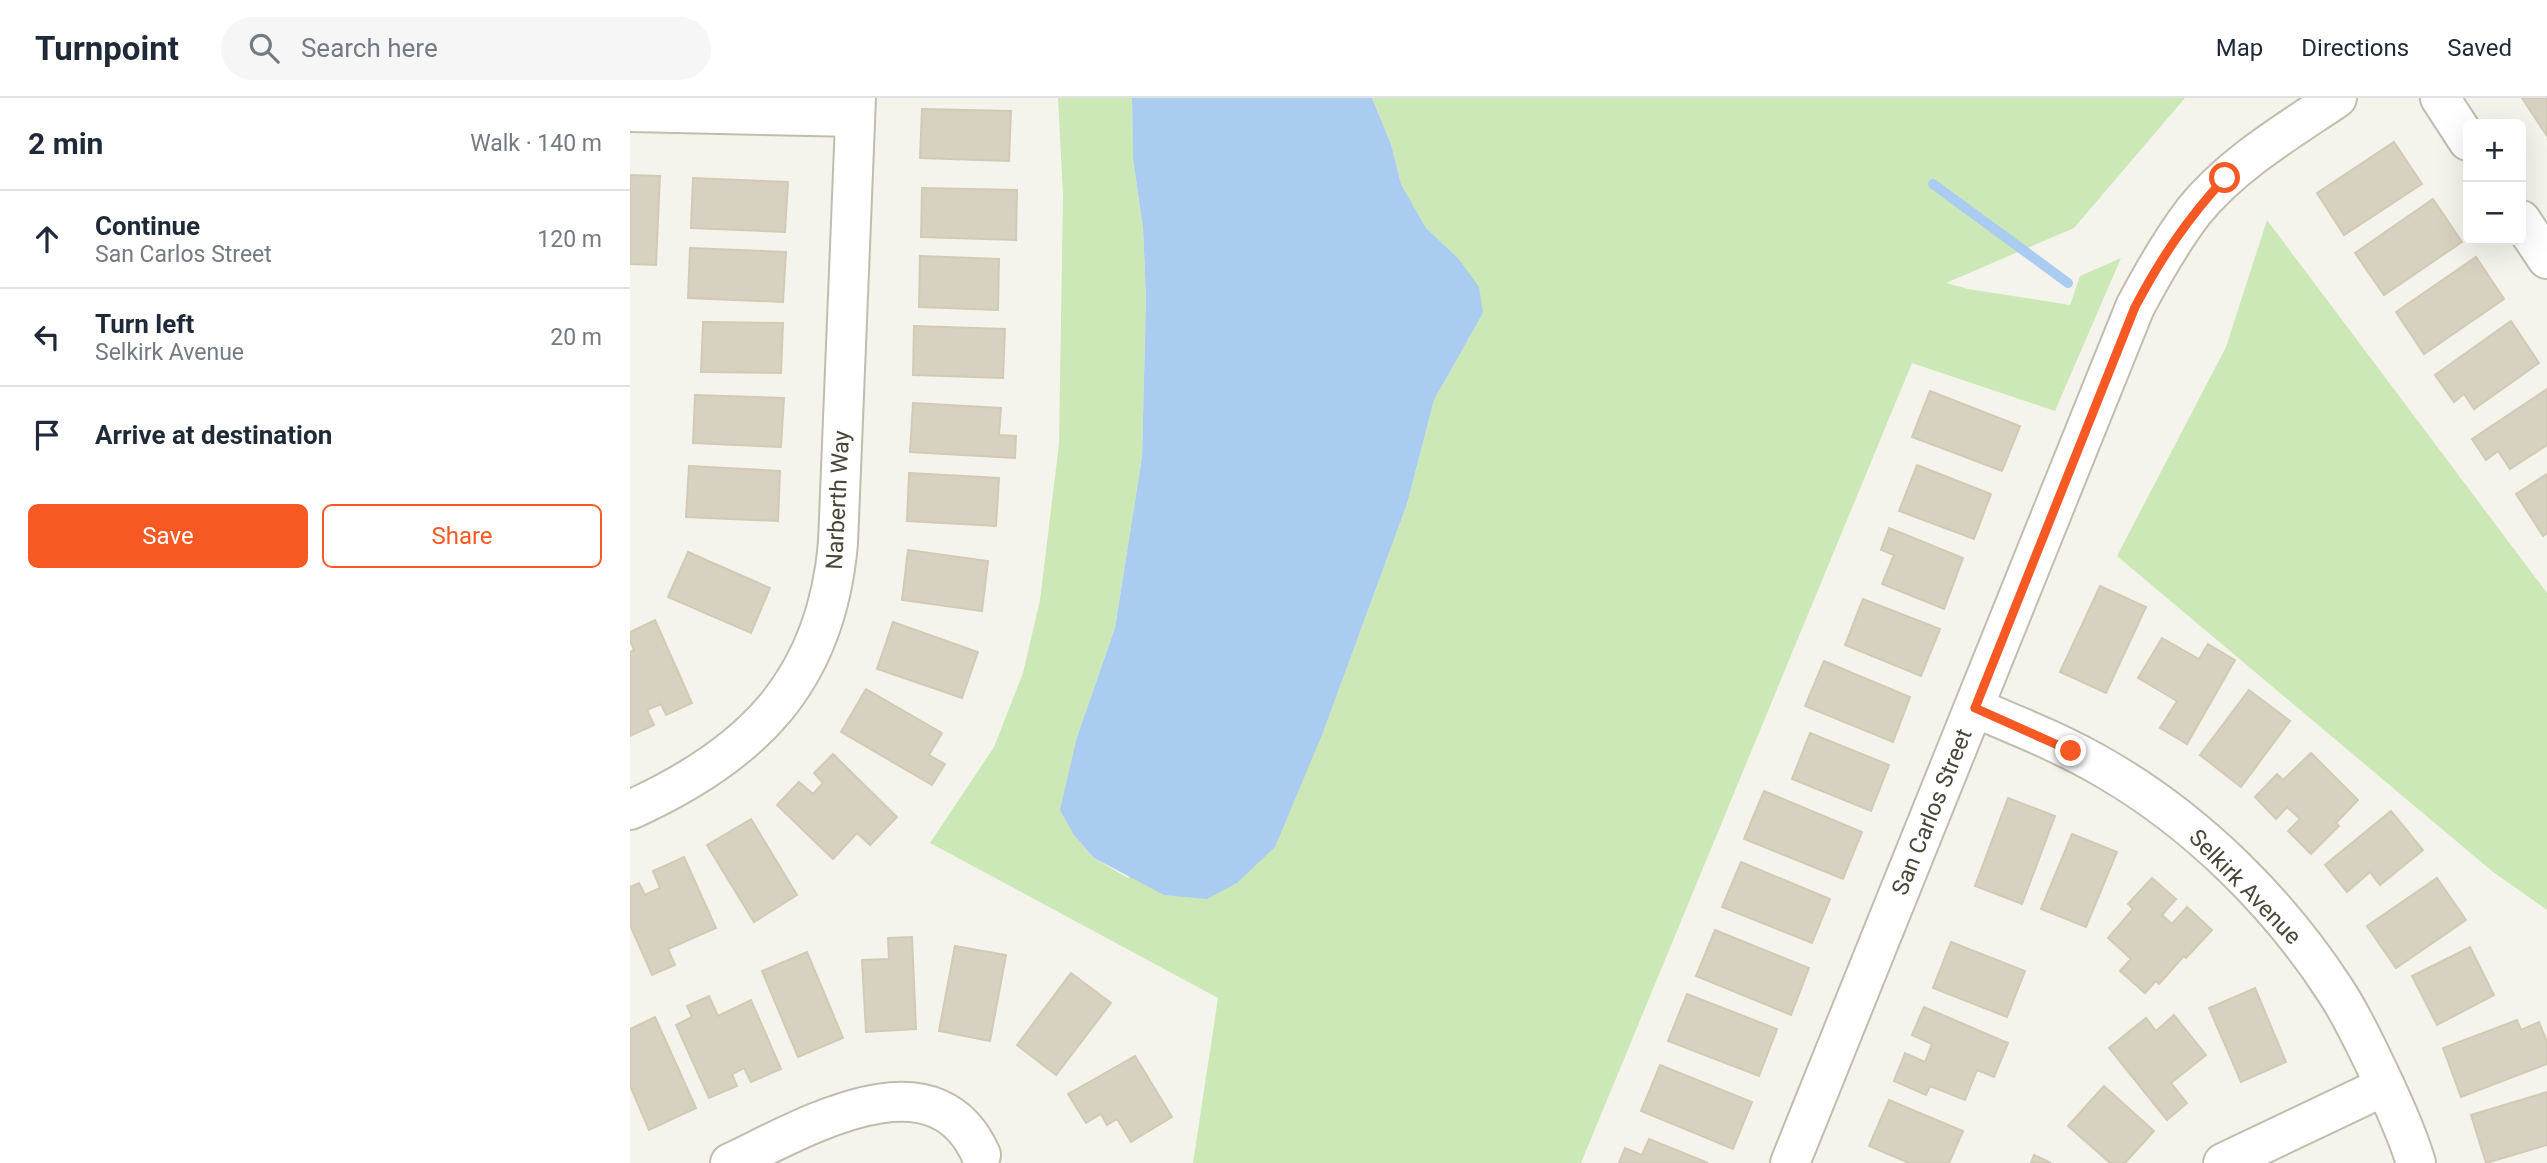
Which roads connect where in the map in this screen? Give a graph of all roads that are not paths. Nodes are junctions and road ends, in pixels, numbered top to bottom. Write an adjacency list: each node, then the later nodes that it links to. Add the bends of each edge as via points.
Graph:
1 (2337, 98): 8 (street, San Carlos Street, via 2225,178 2169,245 2135,307)
2 (2440, 98): 5 (street)
3 (856, 108): 4 (street); 9 (street, Narberth Way, via 838,543 822,624 789,692 756,730 699,774)
4 (630, 112)
5 (2463, 133)
6 (2526, 228): 7 (street)
7 (2547, 259)
8 (1975, 708): 10 (street, Selkirk Avenue, via 2104,768 2168,810 2229,864 2316,963 2361,1036); 13 (street, San Carlos Street)
9 (630, 810)
10 (2385, 1086): 14 (street); 15 (street, Selkirk Avenue)
11 (981, 1155): 12 (street, via 964,1125 945,1112 918,1103 889,1102 837,1113)
12 (730, 1163)
13 (1790, 1163)
14 (2223, 1163)
15 (2416, 1163)

